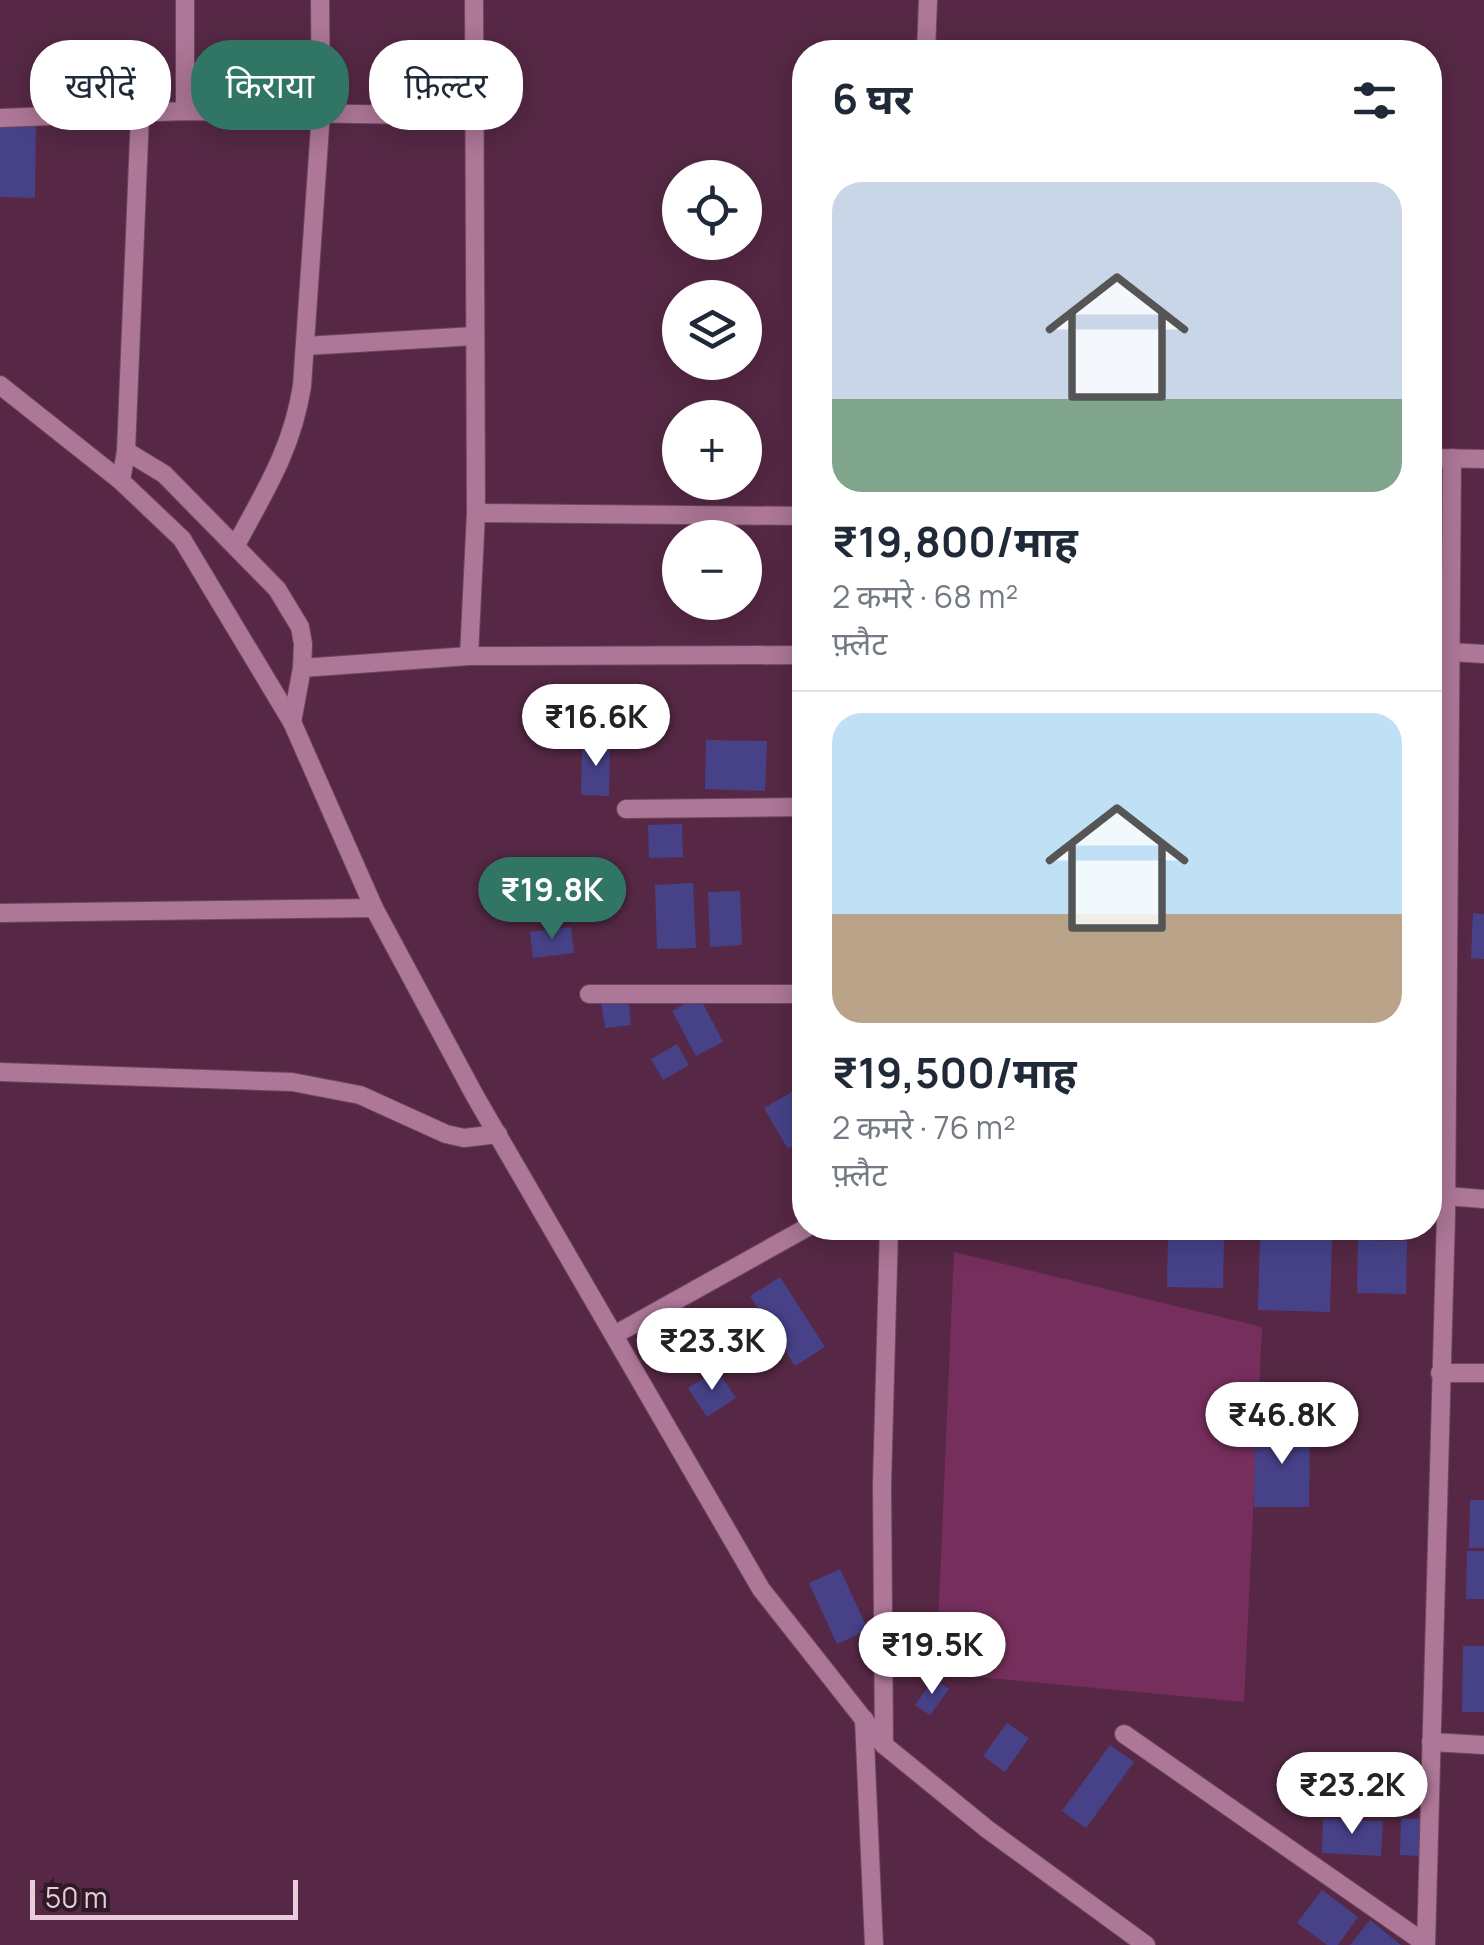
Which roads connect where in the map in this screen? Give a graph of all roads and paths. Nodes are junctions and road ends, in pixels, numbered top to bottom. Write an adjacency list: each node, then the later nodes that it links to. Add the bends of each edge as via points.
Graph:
1 (185, 0): 8 (street)
2 (320, 0): 5 (street)
3 (474, 0): 6 (street)
4 (928, 0): 7 (street)
5 (320, 40)
6 (474, 40)
7 (926, 40)
8 (185, 111): 9 (street); 10 (street)
9 (191, 111)
10 (171, 112)
11 (30, 117): 12 (street)
12 (0, 118)
13 (139, 130): 19 (street)
14 (320, 130): 17 (street)
15 (475, 130): 16 (street)
16 (475, 336): 17 (street); 24 (street)
17 (305, 346): 26 (street, via 297,420 286,453)
18 (0, 385): 23 (street)
19 (126, 450): 23 (street); 26 (street, via 164,474)
20 (1442, 458): 21 (street)
21 (1452, 458): 22 (street); 27 (street)
22 (1484, 459)
23 (120, 481): 32 (street, via 182,539)
24 (476, 513): 25 (street); 30 (street)
25 (792, 516)
26 (236, 545): 31 (street, via 293,611 304,644)
27 (1452, 652): 29 (street); 37 (street)
28 (792, 654): 30 (street)
29 (1484, 654)
30 (468, 656): 31 (street)
31 (302, 668): 32 (street)
32 (292, 722): 35 (street)
33 (626, 808): 34 (street)
34 (792, 808)
35 (374, 908): 36 (street); 41 (street)
36 (0, 913)
37 (1442, 955)
38 (589, 994): 39 (street)
39 (792, 994)
40 (0, 1072): 41 (street, via 292,1082 360,1094 446,1134)
41 (498, 1134): 47 (street)
42 (1484, 1199): 43 (street)
43 (1442, 1208)
44 (792, 1236): 47 (street)
45 (889, 1240): 53 (street)
46 (1440, 1240): 48 (street)
47 (616, 1334): 50 (street, via 761,1589)
48 (1440, 1373): 49 (street); 52 (street)
49 (1484, 1373)
50 (864, 1719): 53 (street); 55 (street)
51 (1124, 1734): 57 (street)
52 (1431, 1742): 54 (street); 57 (street)
53 (884, 1744): 56 (street)
54 (1484, 1745)
55 (874, 1945)
56 (1146, 1945)
57 (1426, 1945)

